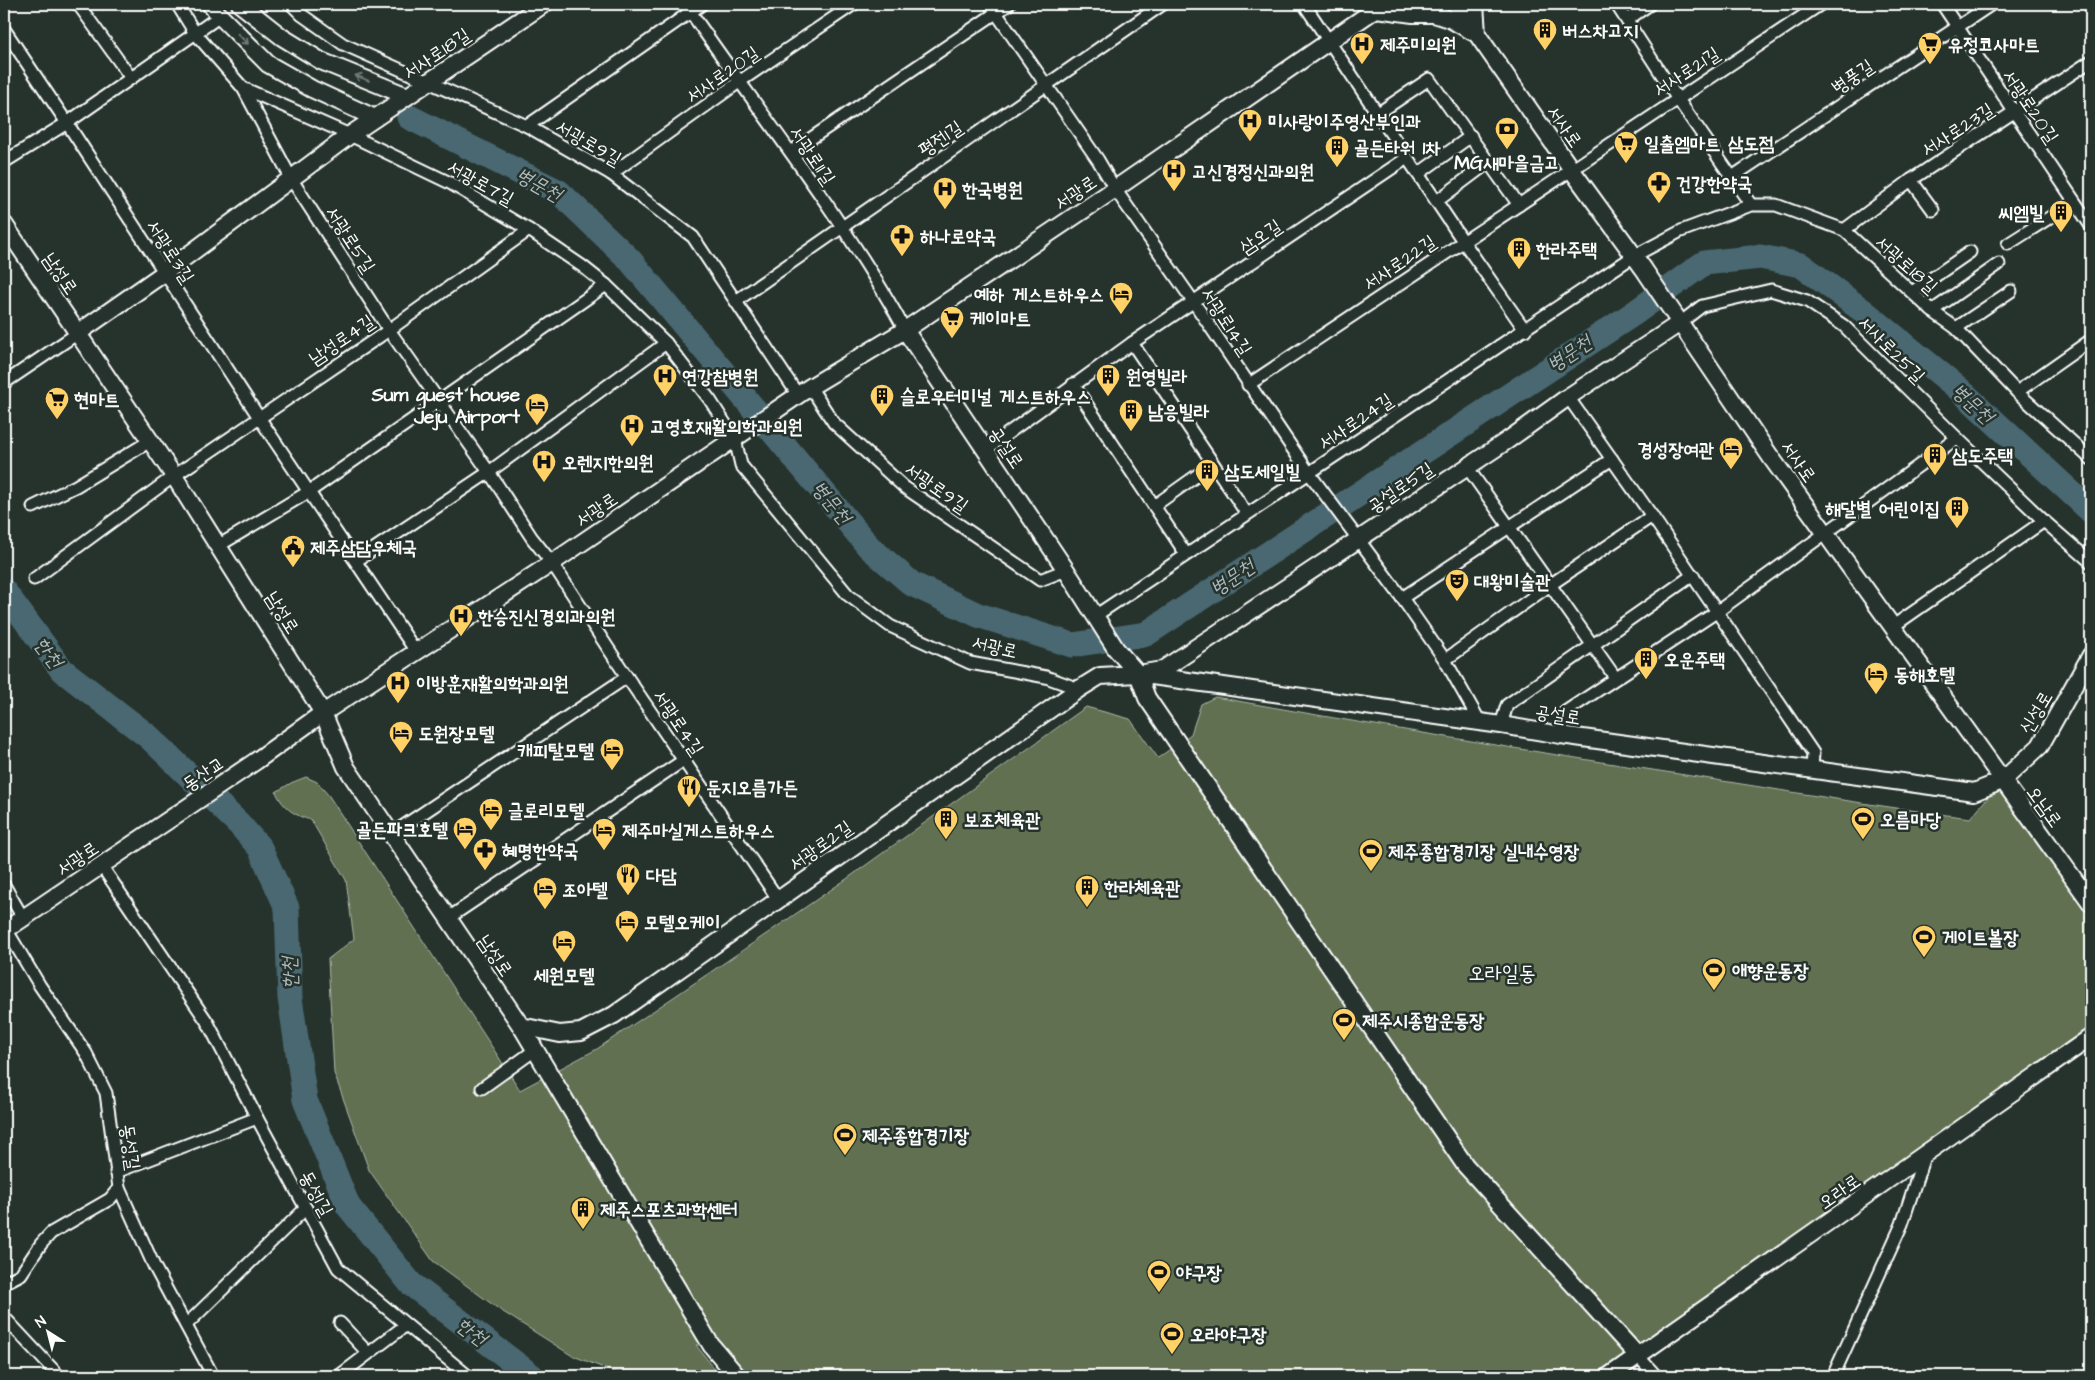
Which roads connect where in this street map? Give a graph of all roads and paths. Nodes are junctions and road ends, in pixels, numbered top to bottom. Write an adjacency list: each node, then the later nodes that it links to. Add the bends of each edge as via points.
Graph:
1 (78, 4): 29 (street)
2 (177, 4): 25 (street, 서광로7길)
3 (240, 4): 34 (street, one-way to 3, via 321,61 282,37)
4 (291, 4): 30 (street, 서광로9길, via 343,44)
5 (544, 4): 30 (street, 서사로18길)
6 (702, 4): 19 (street)
7 (854, 4): 31 (street, 서사로20길)
8 (1009, 4): 20 (street)
9 (1163, 4): 32 (street, 평전1길)
10 (1304, 4): 27 (street)
11 (1456, 4): 26 (street, 서사로)
12 (1475, 4): 26 (street)
13 (1616, 4): 22 (street)
14 (1650, 4): 22 (street)
15 (1821, 4): 35 (street, 서사로21길)
16 (1942, 4): 23 (street, 서광로20길)
17 (1992, 4): 23 (street, 병풍길)
18 (1379, 5): 26 (street, via 1413,14 1434,14); 27 (street, 서광로)
19 (688, 8): 31 (street, 서광로11길); 40 (street)
20 (993, 8): 32 (street, 서광로14길); 43 (street)
21 (215, 10): 25 (street); 38 (street, one-way to 38, via 268,64)
22 (1627, 20): 35 (street)
23 (1957, 27): 36 (street, 서광로20길); 50 (street, 병풍길)
24 (4, 29): 39 (street, 서광로3길)
25 (195, 33): 29 (street); 33 (street, 서광로7길)
26 (1477, 34): 47 (street, 서사로)
27 (1329, 40): 37 (street); 53 (street, 서광로)
28 (2091, 61): 36 (street, 서사로23길)
29 (131, 78): 39 (street)
30 (429, 81): 34 (street, 서사로18길); 40 (street, 서광로9길)
31 (739, 82): 43 (street, 서광로11길); 48 (street, 서사로20길)
32 (1046, 87): 53 (street, 서광로14길); 61 (street, 평전1길)
33 (243, 88): 41 (street, 서광로7길); 51 (street, 서광로5길)
34 (407, 96): 38 (street, 서사로18길)
35 (1676, 98): 47 (street, 서사로21길); 50 (street)
36 (2014, 113): 52 (street, 서사로23길); 55 (street, 서광로20길)
37 (1377, 114): 42 (street, via 1429,79); 44 (street)
38 (375, 118): 41 (street, 서사로18길)
39 (68, 123): 45 (street); 69 (street, 서광로3길)
40 (527, 126): 48 (street, 서광로9길)
41 (350, 135): 51 (street); 62 (street, 서광로7길, via 450,183)
42 (1471, 136): 46 (street); 49 (street)
43 (791, 152): 61 (street, 서광로11길)
44 (1407, 158): 49 (street); 74 (street, 삼오길)
45 (4, 162)
46 (1490, 162): 54 (street); 56 (street)
47 (1570, 169): 56 (street, 서사로22길); 67 (street, 서사로)
48 (611, 174): 73 (street, 서광로9길, via 693,237)
49 (1418, 174): 54 (street)
50 (1732, 177): 57 (street)
51 (292, 180): 69 (street); 78 (street, 서광로5길)
52 (1911, 180): 58 (street); 63 (street, 서사로23길)
53 (1115, 189): 74 (street, 서광로14길); 79 (street, 서광로)
54 (1437, 201): 64 (street)
55 (2074, 202): 60 (street, 서광로20길); 65 (street)
56 (1519, 205): 64 (street, 서사로22길)
57 (1750, 205): 63 (street, 서광로18길, via 1776,206); 67 (street, 서광로18길, via 1681,231)
58 (1932, 210)
59 (4, 224): 81 (street, 남성로)
60 (2091, 226)
61 (840, 227): 73 (street, 평전1길); 79 (street, 서광로11길, via 881,287)
62 (528, 230): 70 (street, 서광로7길); 78 (street, 남성로4길)
63 (1844, 230): 72 (street, 서광로18길)
64 (1463, 241): 80 (street); 87 (street, 서사로22길)
65 (2008, 244)
66 (1970, 252): 72 (street)
67 (1638, 262): 76 (street, 서사로); 80 (street, 서사로24길)
68 (1999, 264): 75 (street)
69 (164, 273): 81 (street); 92 (street, 서광로3길)
70 (606, 285): 83 (street, 서광로7길); 91 (street)
71 (2011, 291): 77 (street)
72 (1912, 292): 75 (street, 서광로18길)
73 (736, 301): 88 (street, 서광로9길)
74 (1193, 301): 84 (street, 삼오길); 87 (street, 서광로14길)
75 (1932, 311): 77 (street, 서광로18길)
76 (1676, 318): 90 (street, 공설로5길); 93 (street, 서사로25길, via 1702,306 1771,290 1807,301 1844,326); 111 (street, 서사로)
77 (1956, 328): 89 (street, 서광로18길)
78 (389, 330): 91 (street, 서광로5길); 92 (street, 남성로4길)
79 (905, 330): 88 (street, 서광로); 96 (street, 공설로)
80 (1525, 330): 103 (street, 서사로24길)
81 (78, 333): 85 (street); 95 (street, 남성로)
82 (2091, 340): 89 (street)
83 (666, 343): 94 (street, 서광로7길); 101 (street)
84 (1132, 343): 86 (street, 삼오길); 99 (street)
85 (4, 383)
86 (1073, 384): 96 (street, 삼오길); 105 (street)
87 (1248, 385): 103 (street, 서광로14길)
88 (804, 391): 94 (street, 서광로); 118 (street, 서광로9길, via 904,487 1040,580)
89 (2017, 392): 98 (street, 서광로18길)
90 (1568, 397): 97 (street); 100 (street, 공설로5길)
91 (440, 402): 101 (street, 서광로5길); 104 (street)
92 (260, 419): 102 (street, 남성로4길); 104 (street, 서광로3길)
93 (1957, 438): 109 (street, 서사로25길); 111 (street)
94 (735, 439): 117 (street, 서광로); 133 (street, 서광로, via 741,465 848,596 890,626 970,663 1046,677)
95 (150, 441): 102 (street, 남성로); 106 (street, via 76,486)
96 (985, 450): 118 (street, 공설로)
97 (1612, 459): 108 (street); 110 (street)
98 (2091, 459)
99 (1213, 464): 105 (street); 107 (street)
100 (1467, 467): 110 (street); 112 (street, 공설로5길)
101 (489, 472): 115 (street); 117 (street, 서광로5길)
102 (174, 476): 113 (street, 남성로); 120 (street, 남성로4길)
103 (1311, 477): 107 (street, 서사로24길); 112 (street, 서광로14길)
104 (310, 492): 113 (street); 115 (street, 서광로3길)
105 (1154, 506): 114 (street)
106 (33, 507)
107 (1247, 514): 114 (street, 서사로24길)
108 (1652, 516): 119 (street); 121 (street)
109 (2044, 520): 116 (street, 서사로25길); 125 (street)
110 (1509, 526): 121 (street); 122 (street)
111 (1826, 533): 123 (street); 125 (street, 서사로)
112 (1355, 534): 122 (street, 서광로14길); 130 (street, 공설로5길, via 1162,670)
113 (218, 546): 134 (street, 남성로)
114 (1186, 554): 124 (street, 서사로24길)
115 (356, 561): 127 (street, 서광로3길)
116 (2091, 562)
117 (552, 563): 127 (street, 서광로); 131 (street, 서광로4길)
118 (1066, 570): 124 (street, 공설로)
119 (1693, 575): 123 (street); 126 (street)
120 (34, 579)
121 (1550, 584): 126 (street); 129 (street)
122 (1402, 598): 129 (street, 서광로14길)
123 (1718, 611): 132 (street); 140 (street, via 1813,753)
124 (1096, 616): 130 (street, 공설로, via 1116,649)
125 (1892, 627): 141 (street, 서사로)
126 (1592, 644): 132 (street); 136 (street, via 1507,705)
127 (417, 652): 134 (street, 서광로)
128 (2091, 655): 141 (street, 신성로, via 2040,746)
129 (1445, 660): 135 (street, 서광로14길)
130 (1138, 674): 133 (street, 서광로2길, via 1100,676); 135 (street, 공설로); 166 (street, via 1147,698 1465,1165)
131 (627, 677): 138 (street, 서광로4길); 143 (street)
132 (1615, 677): 137 (street, via 1565,712)
133 (1079, 689): 146 (street, 서광로2길)
134 (323, 713): 139 (street, 서광로); 143 (street, 남성로, via 346,767)
135 (1480, 722): 136 (street, 공설로)
136 (1501, 725): 137 (street, 공설로)
137 (1561, 735): 140 (street, 공설로)
138 (684, 760): 146 (street, 서광로4길); 149 (street)
139 (256, 762): 142 (street, 동산교)
140 (1812, 770): 141 (street, 공설로, via 1974,792)
141 (2002, 781): 147 (street, 오남로)
142 (172, 818): 144 (street, 서광로)
143 (390, 835): 149 (street, 남성로)
144 (101, 865): 148 (street, 서광로); 155 (street, 동성1길, via 208,1023)
145 (4, 885): 148 (street)
146 (778, 898): 151 (street, 서광로2길, via 614,1015 581,1032 560,1034)
147 (2091, 903)
148 (23, 918): 150 (street, 서광로)
149 (447, 919): 151 (street, 남성로)
150 (5, 930): 157 (street, 동성길, via 86,1053 106,1093)
151 (521, 1026): 153 (street, 남성로)
152 (2091, 1037): 156 (street, 오라로)
153 (535, 1050): 154 (street); 171 (street, 남성로, via 711,1345)
154 (482, 1088)
155 (257, 1118): 157 (street); 159 (street, 동성1길)
156 (1924, 1156): 166 (street, 오라로); 174 (street, via 1902,1224)
157 (116, 1172): 158 (street, 동성길)
158 (119, 1188): 160 (street, via 110,1199 51,1233 21,1274); 163 (street, 동성길, via 154,1266)
159 (306, 1208): 163 (street); 164 (street, 동성1길, via 338,1268)
160 (4, 1284)
161 (4, 1317): 167 (street)
162 (340, 1323): 165 (street)
163 (186, 1325): 168 (street, 동성길)
164 (406, 1325): 165 (street); 170 (street, 동성1길)
165 (368, 1353): 169 (street)
166 (1638, 1356): 172 (street, 오라로); 173 (street)
167 (55, 1375)
168 (214, 1376)
169 (338, 1376)
170 (468, 1376)
171 (738, 1376)
172 (1610, 1376)
173 (1656, 1376)
174 (1833, 1376)

